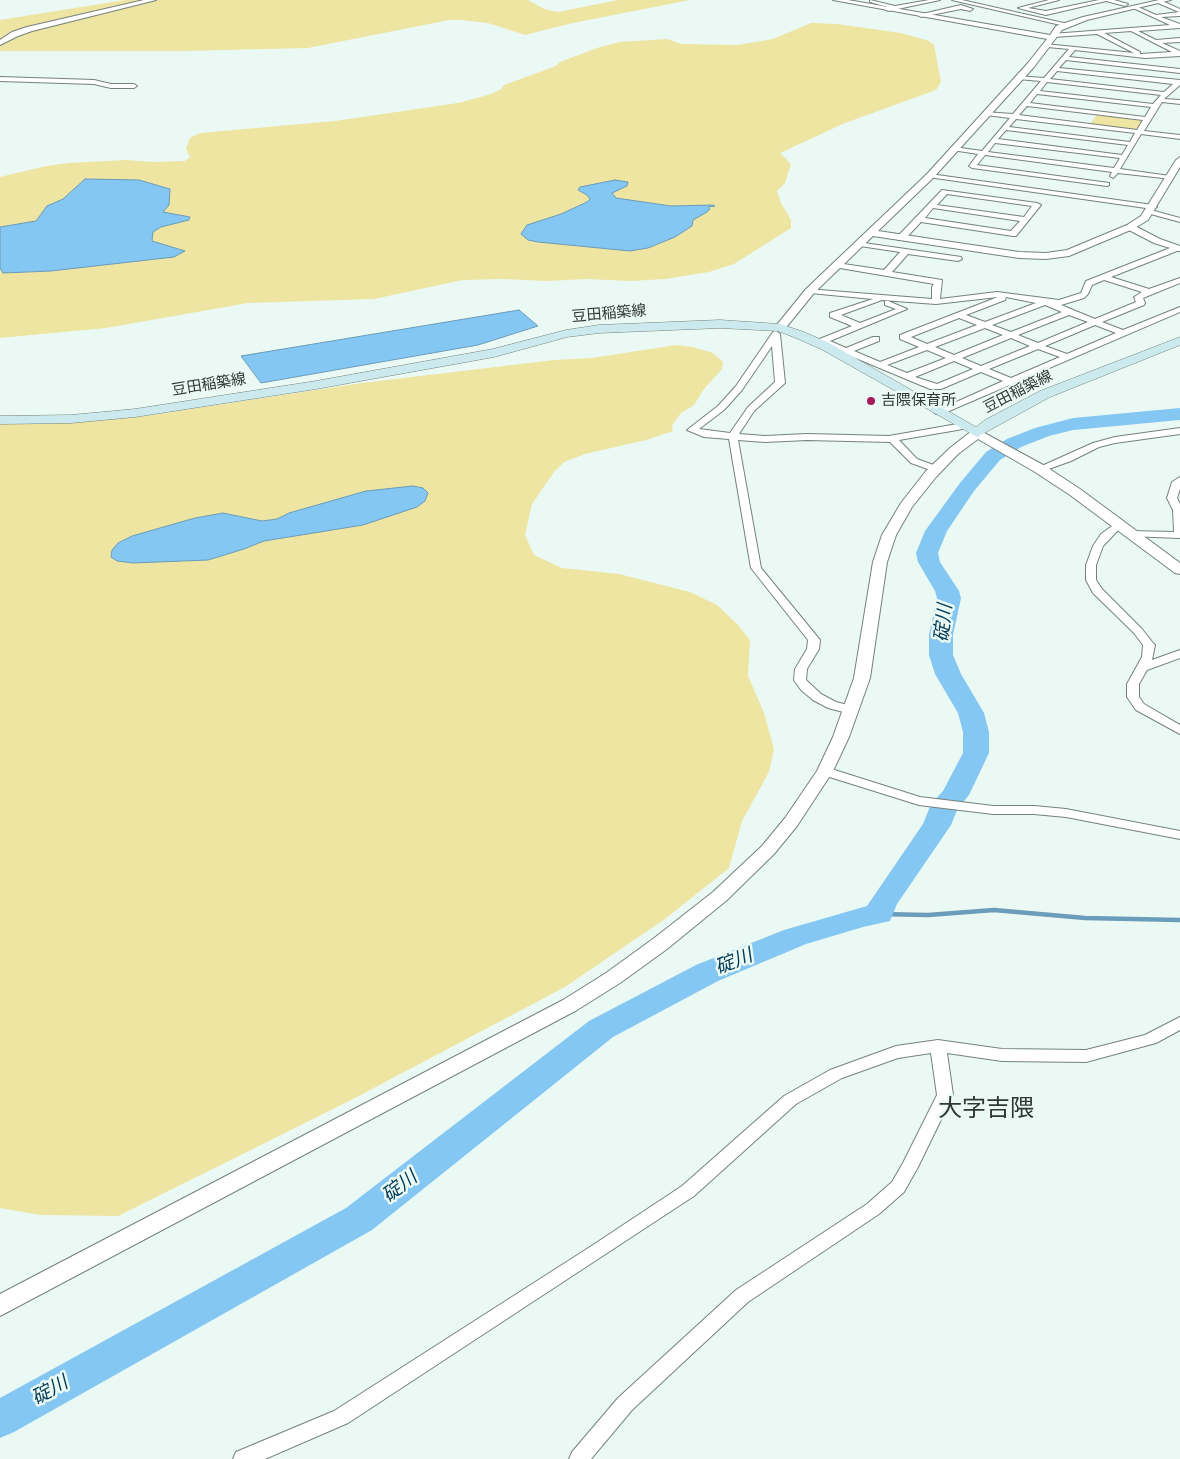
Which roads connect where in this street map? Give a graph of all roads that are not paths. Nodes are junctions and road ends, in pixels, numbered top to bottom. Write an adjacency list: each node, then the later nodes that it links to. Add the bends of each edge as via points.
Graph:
1 (153, 0): 38 (street, via 30,28)
2 (836, 0): 16 (street)
3 (874, 0): 16 (street); 19 (street)
4 (892, 0): 13 (street)
5 (936, 0): 14 (street); 18 (street)
6 (955, 0): 22 (street)
7 (962, 0): 11 (street, via 978,4)
8 (1056, 0): 27 (street, via 1021,7)
9 (1088, 0): 15 (street)
10 (1107, 0): 15 (street); 17 (street)
11 (993, 1)
12 (1164, 1): 17 (street); 28 (street)
13 (912, 2): 14 (street); 19 (street); 25 (street)
14 (923, 3): 23 (street)
15 (1094, 3): 20 (street); 24 (street)
16 (855, 4): 21 (street)
17 (1130, 6): 24 (street); 30 (street)
18 (960, 7): 22 (street, via 986,12); 23 (street)
19 (898, 8): 21 (street); 29 (street)
20 (1069, 8): 26 (street); 27 (street)
21 (888, 9): 29 (street)
22 (996, 9): 31 (street)
23 (948, 10): 25 (street)
24 (1115, 11): 31 (street)
25 (935, 12): 29 (street)
26 (1086, 12)
27 (1046, 13): 31 (street)
28 (1180, 13): 30 (street)
29 (922, 15): 35 (street)
30 (1154, 16): 32 (street)
31 (1065, 20): 35 (street)
32 (1178, 26): 33 (street)
33 (1132, 29): 34 (street); 37 (street)
34 (1098, 32): 35 (street); 42 (street)
35 (1053, 36): 39 (street)
36 (1180, 40): 37 (street)
37 (1155, 42): 41 (street)
38 (0, 43)
39 (1047, 46): 40 (street); 48 (street)
40 (1074, 48): 42 (street); 43 (street)
41 (1180, 54): 42 (street)
42 (1145, 56): 45 (street)
43 (1065, 58): 46 (street); 47 (street)
44 (1180, 65): 45 (street)
45 (1166, 66): 47 (street)
46 (1056, 69): 50 (street); 51 (street)
47 (1180, 71)
48 (1018, 77): 50 (street); 58 (street)
49 (0, 79): 52 (street)
50 (1046, 80): 53 (street); 54 (street)
51 (1179, 82): 54 (street)
52 (134, 86)
53 (1036, 92): 56 (street); 57 (street)
54 (1162, 97): 55 (street); 57 (street)
55 (1180, 102)
56 (1025, 104): 59 (street); 60 (street)
57 (1155, 106): 60 (street)
58 (986, 113): 59 (street); 66 (street)
59 (1015, 116): 61 (street); 62 (street)
60 (1148, 119): 62 (street)
61 (1005, 128): 64 (street); 65 (street)
62 (1140, 132): 63 (street); 65 (street)
63 (1180, 137)
64 (995, 140): 67 (street); 68 (street)
65 (1133, 144): 68 (street)
66 (954, 149): 67 (street); 72 (street)
67 (983, 153): 70 (street); 73 (street, via 972,166)
68 (1125, 157): 70 (street)
69 (1180, 160): 71 (street)
70 (1117, 170): 71 (street); 73 (street)
71 (1174, 174): 78 (street)
72 (930, 176): 74 (street); 83 (street)
73 (1107, 184): 75 (street)
74 (1048, 192): 75 (street); 76 (street)
75 (1097, 199): 78 (street)
76 (1037, 205): 77 (street, via 945,192); 80 (street)
77 (932, 206): 79 (street); 80 (street)
78 (1152, 209): 81 (street); 82 (street, via 1145,218)
79 (919, 219): 80 (street, via 1013,234); 84 (street)
80 (1025, 220)
81 (1180, 220)
82 (1130, 227): 84 (street, via 1069,253 1046,256 1001,253); 86 (street)
83 (871, 233): 84 (street); 85 (street)
84 (901, 238)
85 (860, 244): 87 (street); 89 (street)
86 (1178, 248): 91 (street)
87 (906, 251): 88 (street); 90 (street)
88 (958, 259)
89 (837, 265): 90 (street); 93 (street)
90 (887, 272): 97 (street, via 939,282)
91 (1104, 276): 94 (street); 98 (street, via 1089,282 1081,296 1060,303)
92 (1180, 280): 94 (street)
93 (810, 292): 96 (street); 105 (street)
94 (1149, 292): 102 (street, via 1138,297 1141,304)
95 (1010, 295): 97 (street); 98 (street); 101 (street)
96 (876, 298): 97 (street); 104 (street, via 833,316); 104 (street, via 903,309)
97 (936, 302)
98 (1045, 302): 100 (street); 103 (street)
99 (1180, 309): 106 (street)
100 (1069, 312): 102 (street); 107 (street)
101 (959, 314): 103 (street); 112 (street, via 903,337)
102 (1095, 322): 106 (street); 111 (street)
103 (985, 324): 107 (street); 112 (street)
104 (859, 326): 109 (street)
105 (777, 332): 109 (main road, 豆田稲築線); 121 (main road, 豆田稲築線, via 720,324 599,329 557,336 494,353 135,413 71,419); 124 (street, via 780,383 751,409); 124 (street, via 727,402 692,430)
106 (1122, 333): 114 (street)
107 (1012, 335): 111 (street); 115 (street)
108 (876, 339): 113 (street)
109 (820, 341): 113 (street); 120 (main road, 豆田稲築線)
110 (1180, 341): 123 (main road, 豆田稲築線, via 1045,394)
111 (1038, 346): 114 (street); 117 (street)
112 (927, 347): 115 (street); 116 (street)
113 (846, 350): 116 (street)
114 (1067, 357): 119 (street)
115 (954, 358): 117 (street); 118 (street)
116 (879, 365): 118 (street)
117 (980, 369): 118 (street, via 938,387); 119 (street)
118 (906, 377)
119 (1010, 382): 120 (street)
120 (939, 412): 123 (main road, 豆田稲築線)
121 (0, 420)
122 (1180, 431): 129 (street, via 1096,445)
123 (977, 433): 125 (street); 128 (street); 129 (street)
124 (733, 436): 125 (street, via 764,439); 137 (street, via 756,568 814,640 813,649 801,669 800,680 817,697)
125 (892, 438): 128 (street, via 914,461)
126 (1180, 438): 127 (street, via 1175,439)
127 (1180, 442)
128 (936, 469): 137 (street, via 906,506 886,544 880,562 862,678)
129 (1040, 469): 131 (street)
130 (1180, 480): 133 (street, via 1172,498 1178,510)
131 (1119, 524): 132 (street); 136 (street, via 1098,546 1091,566 1091,580 1097,591 1149,645 1148,656)
132 (1131, 534): 133 (street); 134 (street)
133 (1179, 534)
134 (1180, 570)
135 (1180, 654): 136 (street)
136 (1141, 668): 138 (street, via 1132,697 1140,707)
137 (851, 710): 139 (street)
138 (1180, 730)
139 (825, 771): 140 (street, via 938,805 1066,813); 143 (street, via 768,850 720,896 613,978 531,1026)
140 (1180, 835)
141 (1180, 1023): 142 (street, via 1150,1039 1086,1056 1002,1055)
142 (938, 1046): 144 (street, via 896,1052 844,1071 790,1100 688,1191 600,1250 341,1417); 145 (street, via 946,1095 898,1187 873,1209 742,1296 625,1404)
143 (0, 1306)
144 (244, 1459)
145 (579, 1459)

